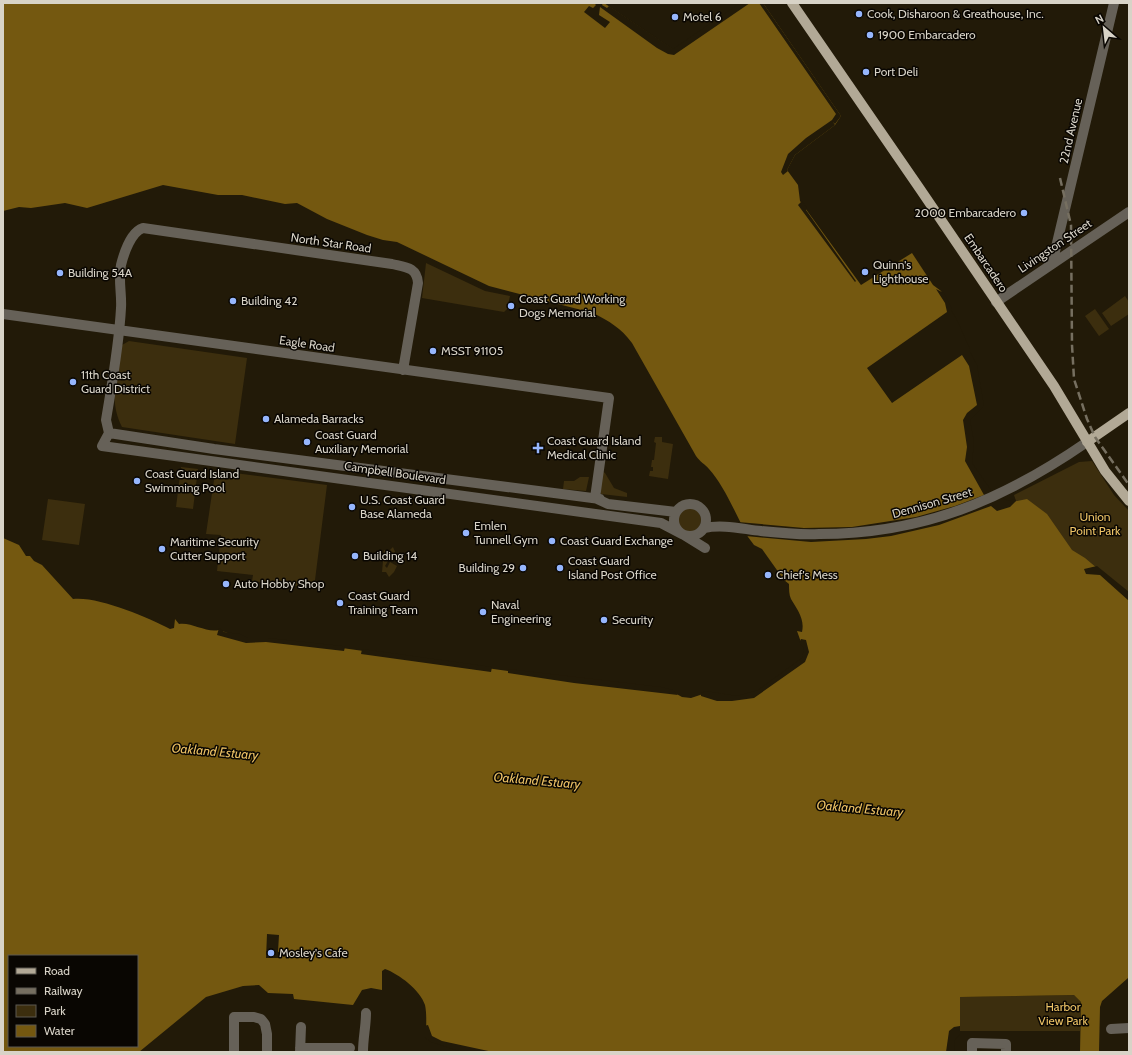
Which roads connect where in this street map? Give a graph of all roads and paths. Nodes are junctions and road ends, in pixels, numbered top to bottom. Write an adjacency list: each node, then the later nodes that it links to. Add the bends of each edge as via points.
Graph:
1 (792, 3): 5 (main road, Embarcadero)
2 (1114, 3): 4 (street, 22nd Avenue)
3 (1129, 212): 4 (street, Livingston Street)
4 (1052, 264): 5 (street, Livingston Street)
5 (996, 302): 11 (main road, Embarcadero, via 1054,386)
6 (3, 314): 7 (street, Eagle Road, via 114,328)
7 (118, 332): 8 (street, Eagle Road); 8 (street, North Star Road, via 122,306 119,283 122,264 132,236 137,230 144,228 412,269 416,273 418,283); 10 (street, via 106,420)
8 (403, 370): 12 (street, Eagle Road, via 609,398)
9 (1129, 413): 11 (main road, Dennison Street)
10 (109, 433): 12 (street, Campbell Boulevard); 18 (street, Campbell Boulevard, via 102,446 661,522)
11 (1087, 442): 13 (main road, Embarcadero, via 1105,471); 16 (street, Dennison Street, via 1022,484 999,495 912,524 873,531 819,534 792,534)
12 (595, 498): 14 (street, Campbell Boulevard)
13 (1129, 500)
14 (678, 510): 15 (street, via 693,504); 18 (street, via 674,522)
15 (705, 513): 16 (street); 17 (street)
16 (718, 525): 17 (street, Dennison Street)
17 (704, 529): 18 (street, via 696,535); 18 (street, Campbell Boulevard, via 700,536 705,548)
18 (682, 534)
19 (366, 1013): 27 (street)
20 (300, 1028): 24 (street)
21 (1129, 1028): 22 (street)
22 (1111, 1029)
23 (350, 1048): 24 (street)
24 (300, 1050)
25 (234, 1052): 26 (street, via 234,1017 249,1016 261,1019 264,1024)
26 (267, 1052)
27 (363, 1052)
28 (972, 1052): 29 (street, via 972,1043 1006,1044)
29 (1006, 1052)

